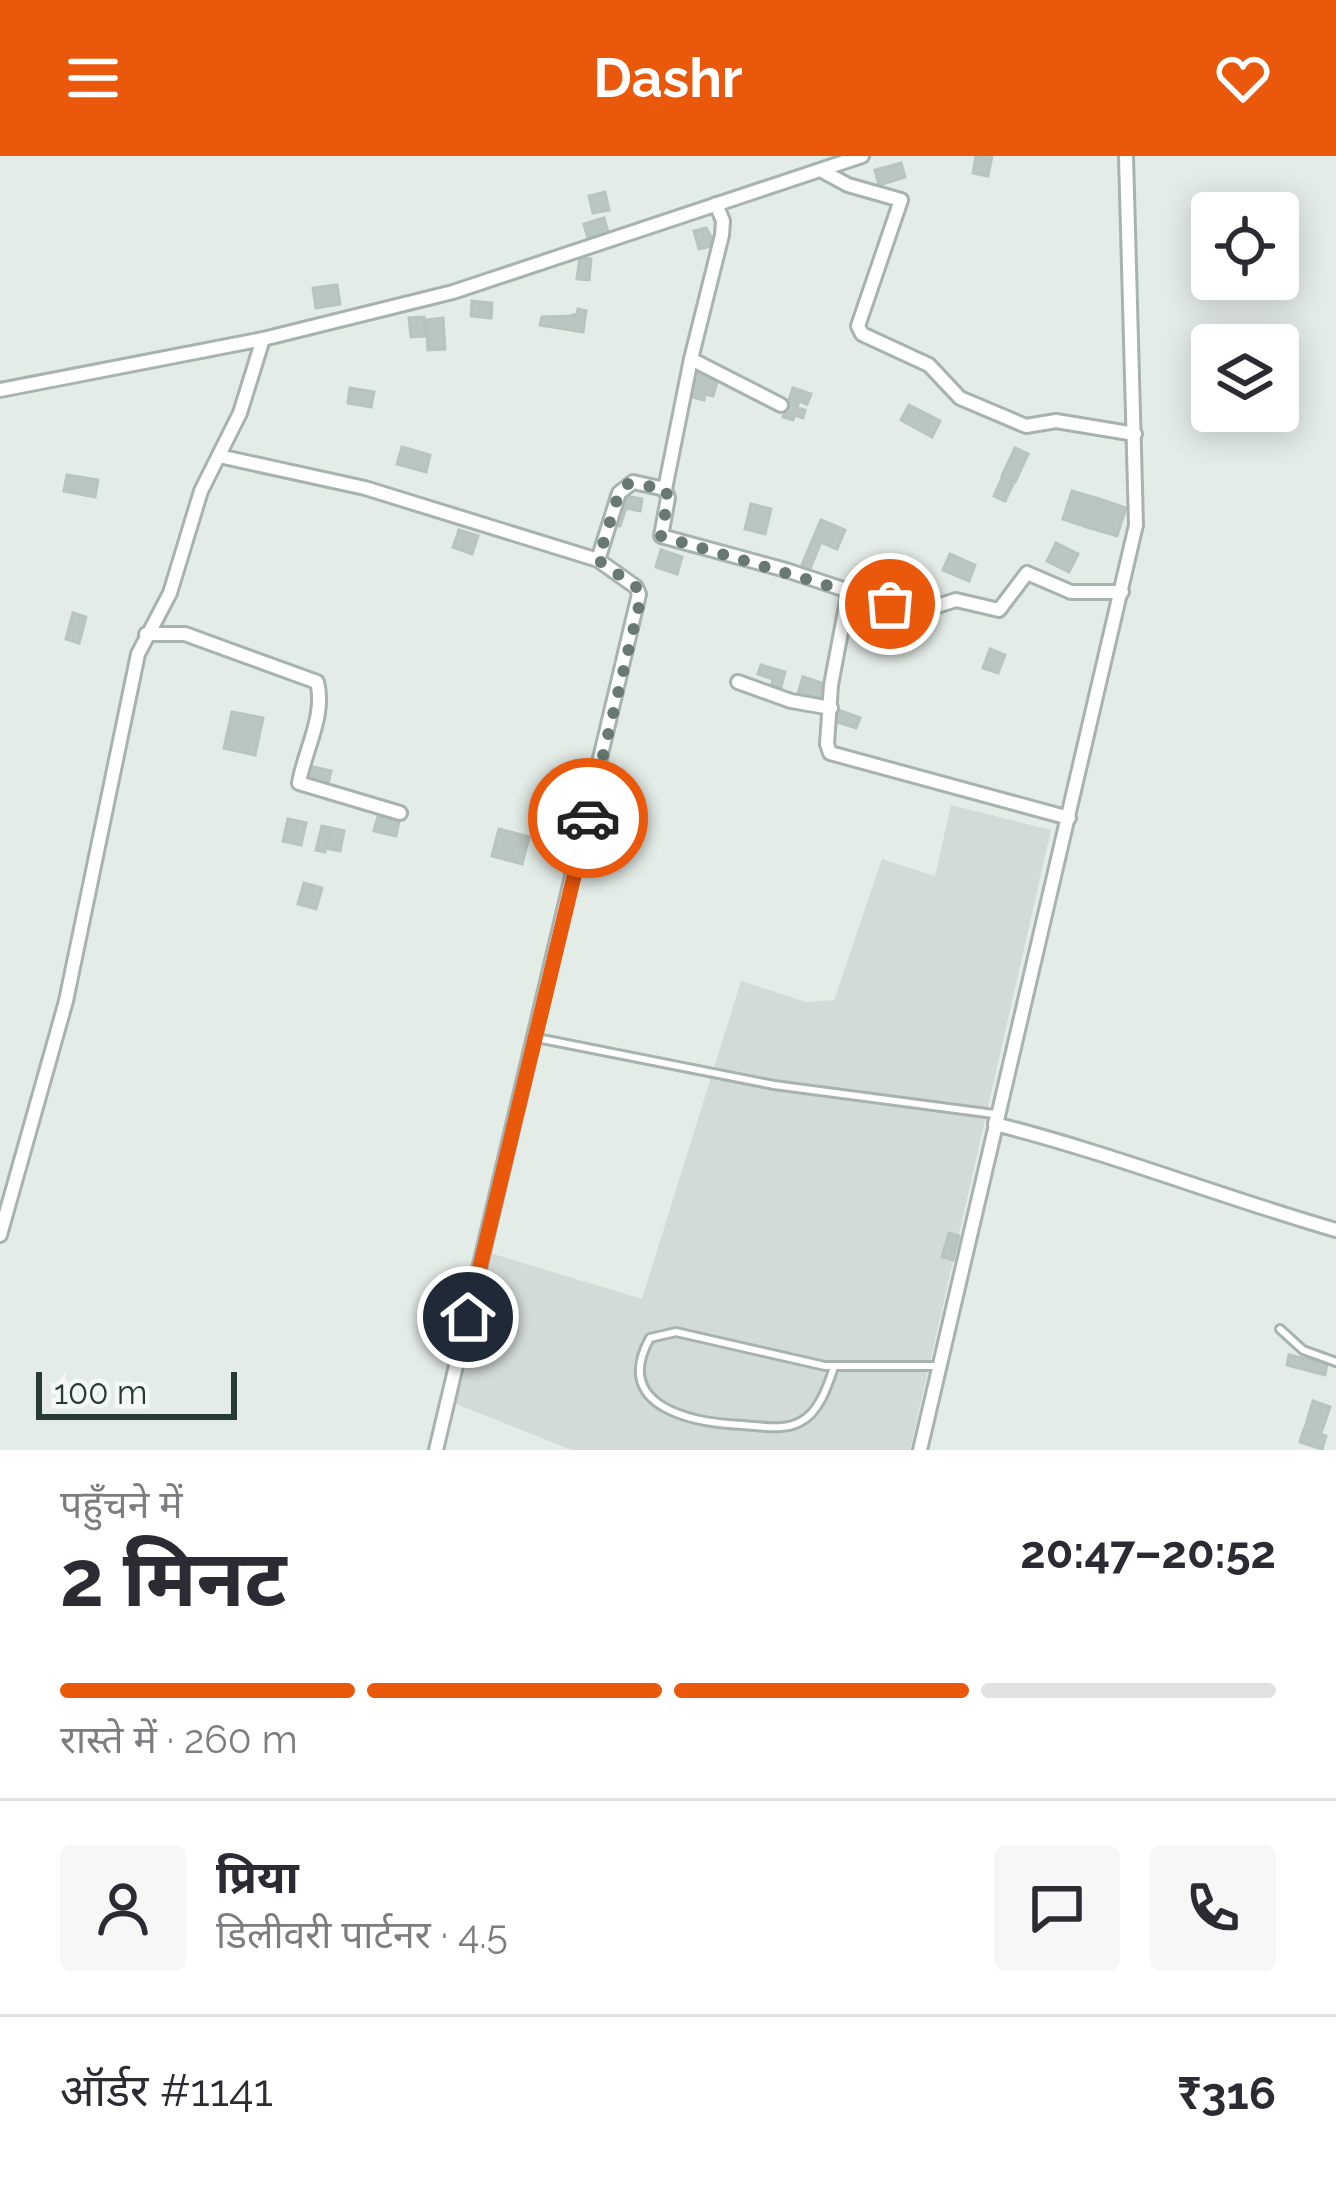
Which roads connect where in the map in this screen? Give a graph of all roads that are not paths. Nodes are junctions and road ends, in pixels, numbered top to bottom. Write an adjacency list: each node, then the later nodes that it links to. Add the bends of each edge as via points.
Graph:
1 (862, 156): 3 (street)
2 (1126, 156): 9 (street)
3 (824, 172): 4 (street); 9 (street, via 901,200 858,326 862,334 929,365 960,398 1026,426 1056,421)
4 (716, 204): 5 (street, via 475,286); 6 (street, via 722,235)
5 (263, 340): 7 (street); 10 (street)
6 (691, 359): 8 (street); 11 (street)
7 (0, 390)
8 (781, 404)
9 (1136, 434): 14 (street, via 1138,508)
10 (219, 455): 12 (street, via 365,488); 15 (street)
11 (665, 488): 12 (street, via 633,482 619,493); 13 (street, via 661,536)
12 (598, 560): 20 (street, via 636,587 640,602)
13 (849, 590): 14 (street, via 919,614 956,600 999,610 1027,573 1070,592); 17 (street)
14 (1122, 592): 19 (street)
15 (146, 634): 18 (street, via 184,634 317,682 299,783); 23 (street, via 66,1001)
16 (739, 682): 17 (street)
17 (831, 708): 19 (street, via 833,756)
18 (400, 813)
19 (1069, 818): 21 (street)
20 (536, 1038): 21 (lane); 28 (street)
21 (999, 1122): 22 (street); 26 (street)
22 (1336, 1230)
23 (0, 1235)
24 (1280, 1329): 25 (lane, via 1303,1350)
25 (1336, 1362)
26 (940, 1366): 27 (lane); 29 (street)
27 (834, 1367): 27 (lane, via 676,1332 650,1338 640,1370 650,1395 674,1414 786,1427 809,1416)
28 (436, 1450)
29 (920, 1450)

